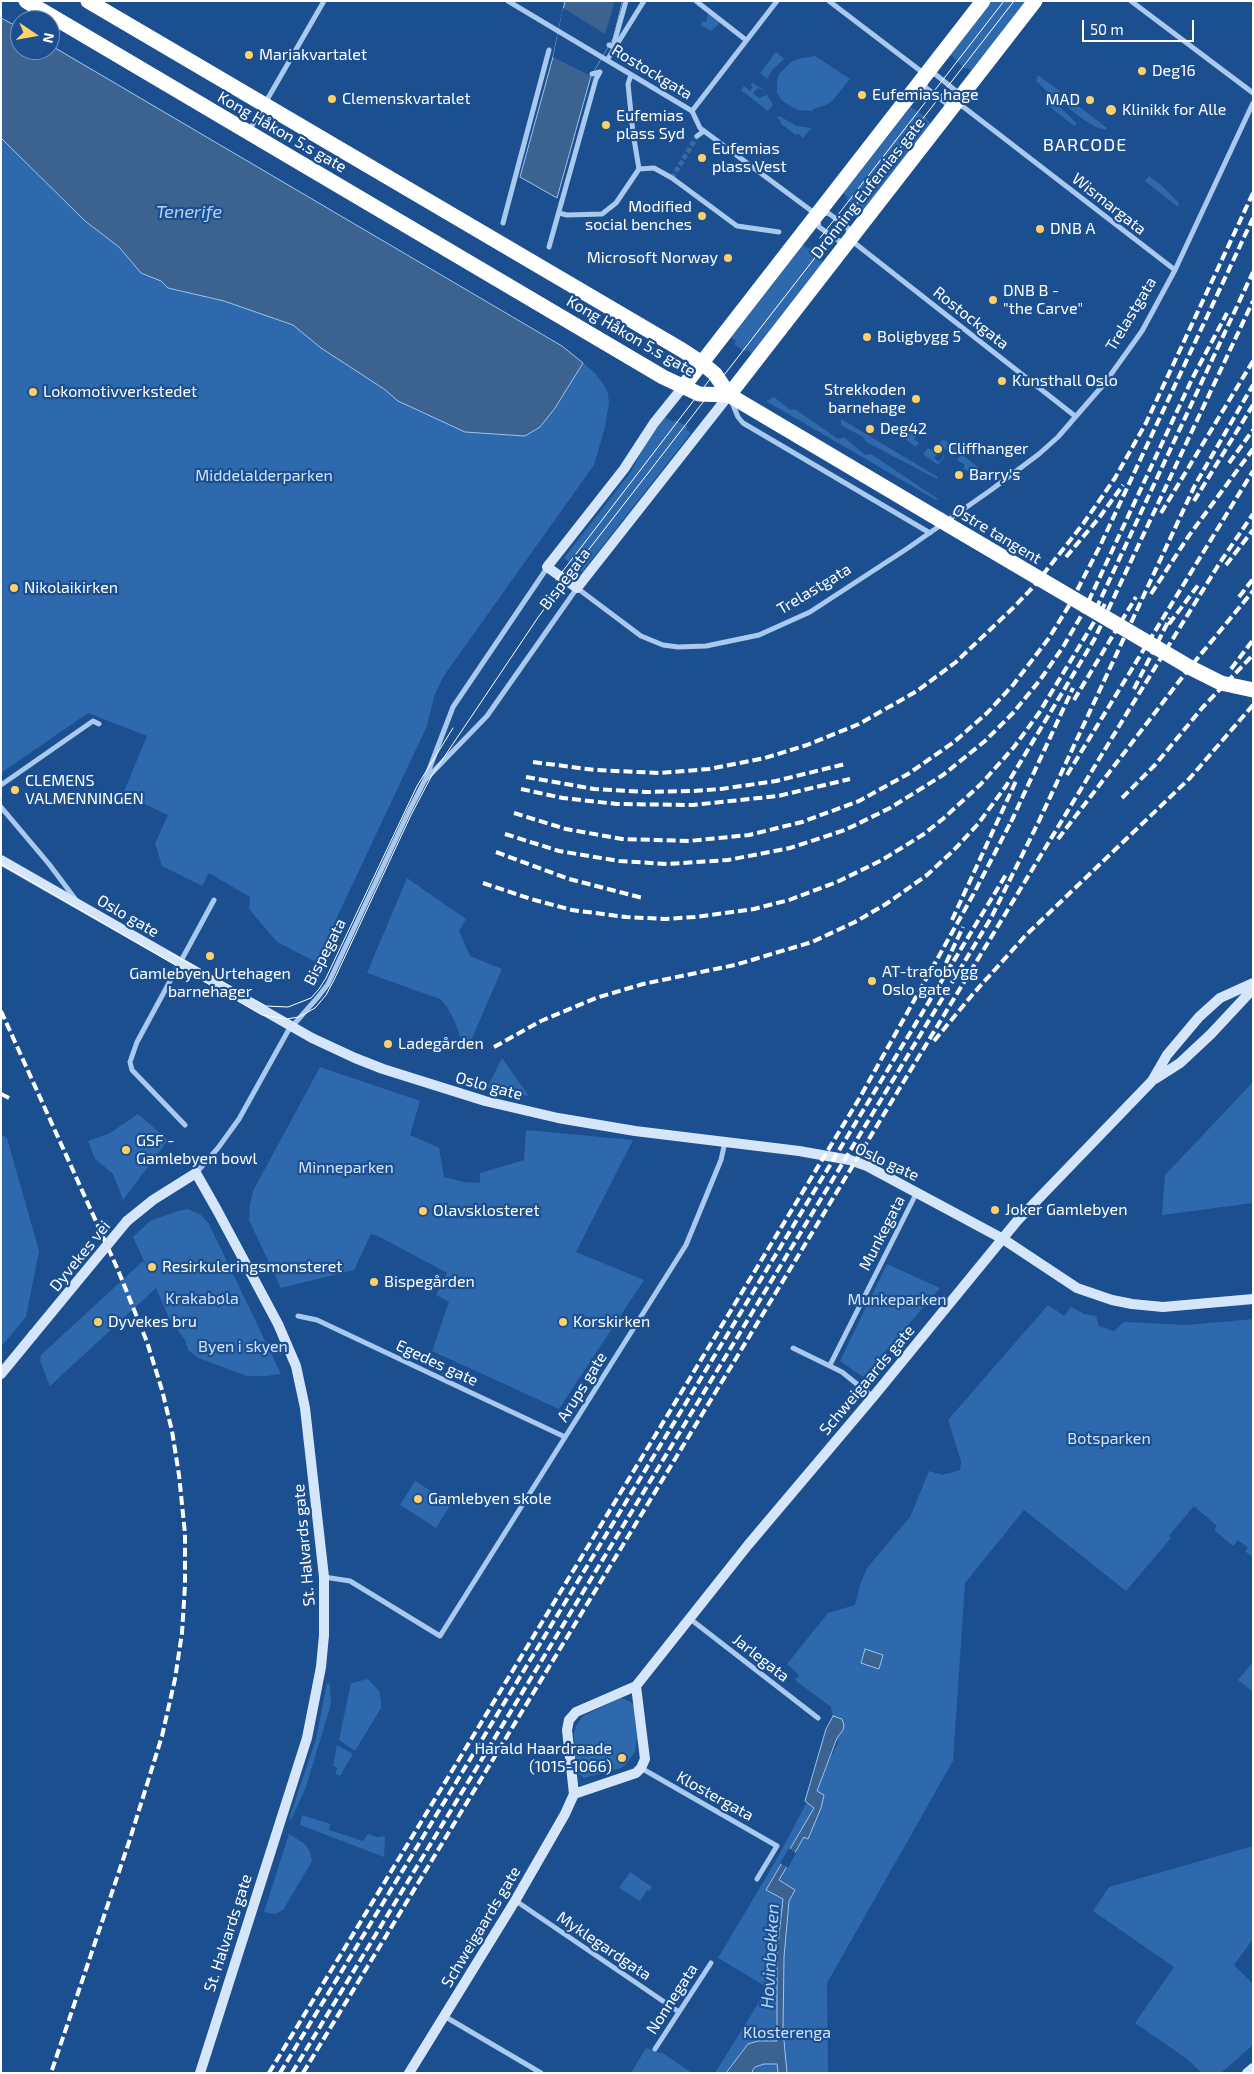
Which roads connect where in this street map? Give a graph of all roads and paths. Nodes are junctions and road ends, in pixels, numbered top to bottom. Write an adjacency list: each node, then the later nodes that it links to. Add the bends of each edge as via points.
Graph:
1 (26, 1): 24 (highway, Kong Håkon 5.s gate)
2 (88, 1): 21 (highway, Kong Håkon 5.s gate)
3 (324, 1): 21 (street)
4 (508, 1): 16 (street, Rostockgata)
5 (626, 1): 6 (street, via 610,55)
6 (644, 1)
7 (696, 1): 13 (street)
8 (777, 1): 13 (street)
9 (829, 1): 17 (street, Wismargata)
10 (982, 1): 17 (highway, Dronning Eufemias gate)
11 (1036, 1): 19 (highway, Dronning Eufemias gate)
12 (1131, 1): 18 (street)
13 (746, 40): 22 (street)
14 (549, 50): 29 (street)
15 (592, 74): 27 (street, via 600,72)
16 (631, 75): 22 (street, Rostockgata); 26 (street, via 628,84)
17 (926, 75): 19 (street, Wismargata, via 935,74 956,91); 19 (street, Wismargata, via 925,87 947,104); 28 (highway, Dronning Eufemias gate)
18 (1253, 93)
19 (957, 102): 31 (highway, Dronning Eufemias gate); 33 (street, Wismargata)
20 (1253, 103): 33 (street, Trelastgata)
21 (264, 105): 24 (street); 34 (highway, Kong Håkon 5.s gate)
22 (692, 111): 23 (street, Rostockgata)
23 (704, 131): 25 (street); 28 (street, Rostockgata)
24 (248, 132): 35 (highway, Kong Håkon 5.s gate)
25 (697, 136)
26 (639, 169): 27 (street, via 616,203 602,214); 30 (street, via 654,168 672,178 737,226)
27 (559, 213): 32 (street)
28 (817, 215): 31 (street, Rostockgata, via 819,227 825,232 839,241); 31 (street, Rostockgata, via 828,213 842,223 848,228); 34 (highway, Dronning Eufemias gate)
29 (502, 223)
30 (779, 232)
31 (850, 240): 36 (highway, Dronning Eufemias gate); 37 (street, Rostockgata)
32 (549, 247)
33 (1175, 270): 37 (street, Trelastgata, via 1129,350)
34 (702, 363): 35 (highway, Dronning Eufemias gate); 36 (highway, Kong Håkon 5.s gate, via 720,380)
35 (684, 388): 36 (highway, Kong Håkon 5.s gate, via 699,394); 39 (street, Bispegata, via 650,428 624,469)
36 (729, 395): 38 (street, via 743,423); 40 (street, Bispegata); 41 (highway, Østre tangent, bridge, via 1196,671 1221,683)
37 (1076, 416): 38 (street, Trelastgata, via 1039,454)
38 (930, 533): 40 (street, Trelastgata, via 800,617 759,636 720,644 663,645 641,636)
39 (548, 567): 40 (street, Trelastgata); 43 (street, Bispegata, via 459,696)
40 (576, 588): 43 (street, Bispegata, via 487,716)
41 (1253, 690)
42 (99, 724): 44 (street, via 93,721)
43 (425, 780): 52 (street, Bispegata, via 328,984)
44 (1, 785)
45 (1, 807): 48 (street)
46 (1, 860): 48 (street, Oslo gate)
47 (214, 900): 49 (street)
48 (81, 906): 49 (street, Oslo gate)
49 (180, 963): 52 (street, Oslo gate); 54 (street, via 137,1042 130,1062 132,1070)
50 (1253, 983): 53 (street, Schweigaards gate, via 1220,998 1199,1017 1167,1055)
51 (1253, 989): 53 (street, Schweigaards gate, via 1180,1063)
52 (292, 1026): 55 (street, Oslo gate, via 355,1058 494,1104 558,1118); 56 (street, Bispegata, via 239,1118)
53 (1152, 1081): 58 (street, Schweigaards gate)
54 (185, 1125)
55 (725, 1142): 57 (street, Oslo gate, via 850,1160); 65 (street, Arups gate, via 721,1160 686,1245)
56 (196, 1173): 63 (street, Dyvekes vei, bridge, via 153,1200 128,1221); 66 (street, St. Halvards gate, via 263,1295 296,1366 305,1408)
57 (916, 1192): 58 (street, Oslo gate); 62 (street, Munkegata)
58 (1003, 1239): 59 (street, Oslo gate, via 1068,1283 1112,1300 1163,1307); 64 (street, Schweigaards gate)
59 (1253, 1299)
60 (298, 1316): 65 (street, Egedes gate, via 317,1320)
61 (793, 1348): 62 (street)
62 (830, 1365): 64 (street, via 852,1378)
63 (1, 1374)
64 (873, 1397): 67 (street, Schweigaards gate)
65 (565, 1437): 66 (street, Arups gate, via 440,1636 350,1581)
66 (324, 1577): 79 (street, St. Halvards gate, via 321,1667 307,1738)
67 (689, 1618): 68 (street, Schweigaards gate); 69 (street, Jarlegata)
68 (636, 1686): 70 (street, via 644,1759); 71 (street, via 576,1712 570,1720 567,1730)
69 (818, 1718)
70 (641, 1768): 71 (street, via 636,1774); 72 (street, Klostergata, via 777,1846)
71 (574, 1794): 73 (street, Schweigaards gate)
72 (757, 1879)
73 (515, 1901): 75 (street, Myklegardgata); 76 (street, Schweigaards gate)
74 (711, 1963): 75 (street, Nonnegata)
75 (678, 2012): 77 (street, Nonnegata)
76 (444, 2016): 80 (street, Schweigaards gate); 81 (street)
77 (655, 2049)
78 (1253, 2068): 82 (street)
79 (200, 2073)
80 (409, 2073)
81 (541, 2073)
82 (1247, 2073)

